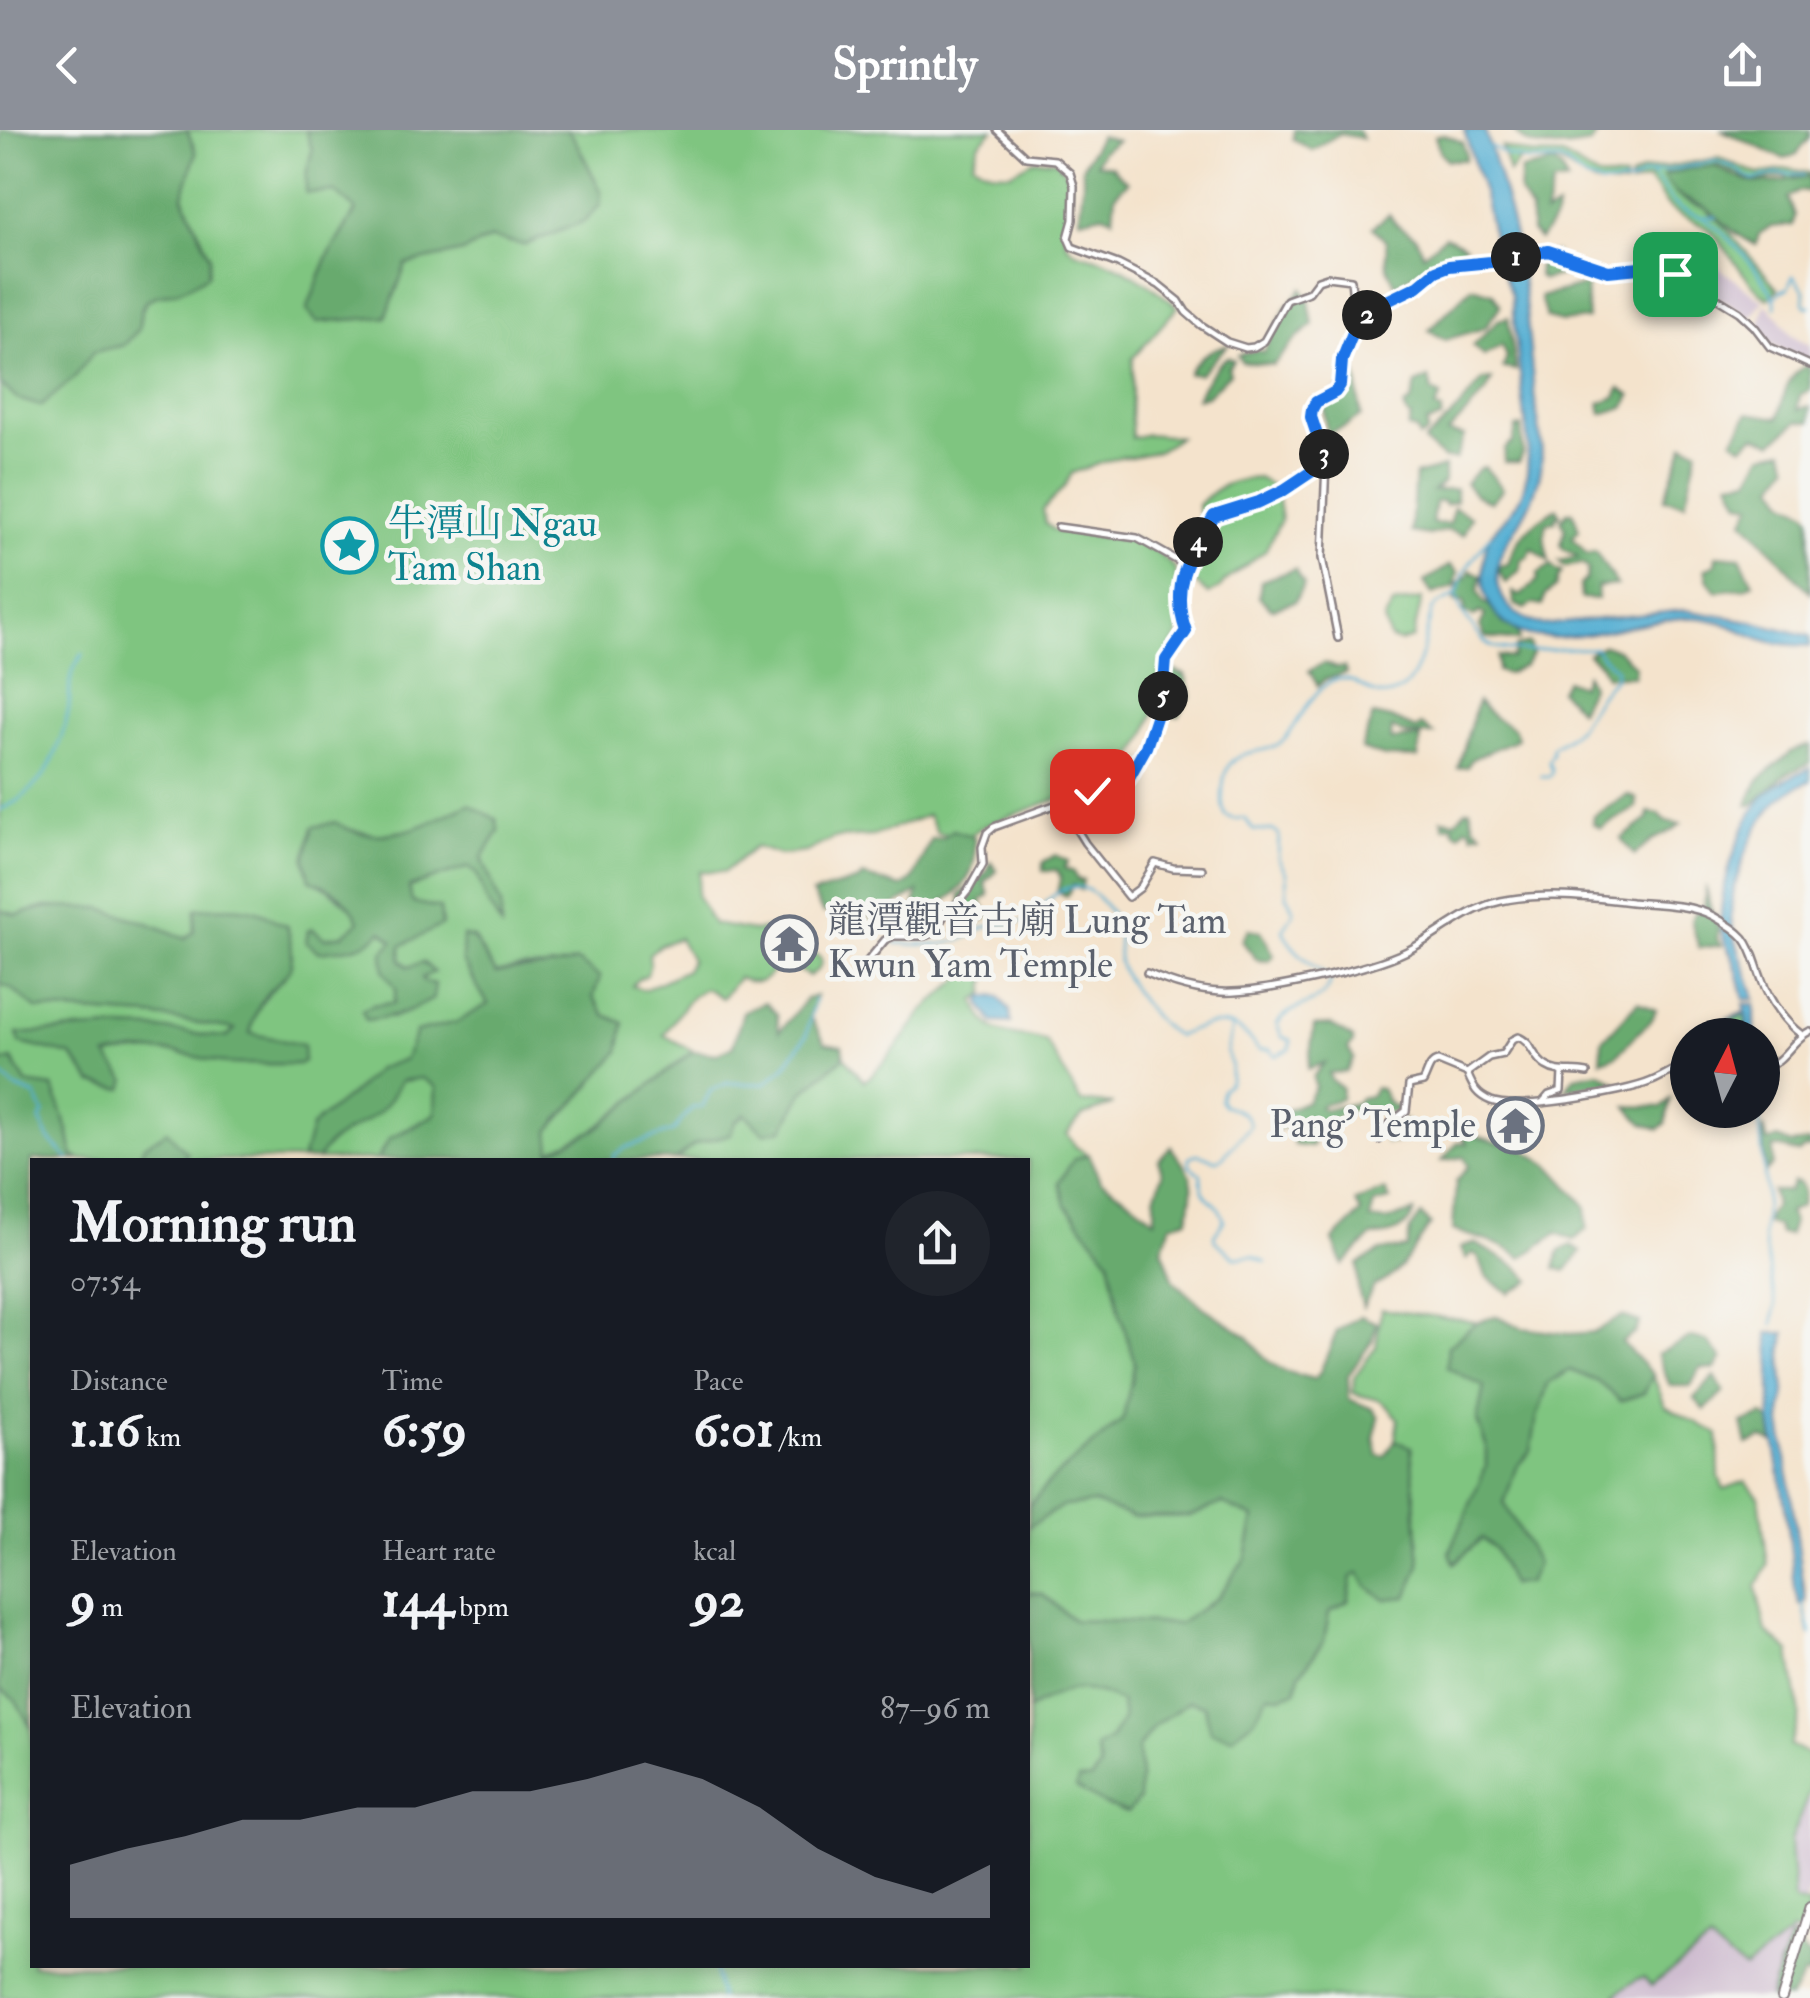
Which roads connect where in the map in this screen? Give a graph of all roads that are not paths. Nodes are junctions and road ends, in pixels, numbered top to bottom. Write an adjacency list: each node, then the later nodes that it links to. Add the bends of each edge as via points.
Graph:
1 (997, 130): 2 (street, via 1026,157 1054,160 1070,173 1072,247 1159,286 1227,342 1246,348 1264,341 1287,300 1327,278 1351,280)
2 (1359, 322): 3 (street, via 1442,268 1548,251 1608,271 1673,272 1739,312 1770,348); 4 (street, via 1342,360 1340,385 1312,409)
3 (1810, 365)
4 (1326, 462): 6 (street, via 1272,496 1214,516); 7 (street, via 1322,558)
5 (1058, 526): 6 (street, via 1137,538)
6 (1185, 565): 8 (street, via 1178,603 1186,631 1166,660 1163,696 1146,747 1116,788 1082,791)
7 (1338, 638)
8 (1060, 804): 9 (street, via 1128,897 1155,862); 10 (street, via 994,827 968,891 934,932 885,940)
9 (1202, 869)
10 (866, 963)
11 (1147, 973): 13 (street, via 1218,992 1257,989 1406,952 1499,902 1578,898 1674,906 1710,914 1737,932 1754,954 1767,994)
12 (1810, 1031): 13 (street)
13 (1802, 1035): 14 (street)
14 (1780, 1059)
15 (1670, 1070): 19 (street, via 1648,1083)
16 (1562, 1072): 17 (street, via 1544,1065 1518,1037); 18 (street); 19 (street, via 1561,1091)
17 (1467, 1073): 19 (street, via 1480,1096 1494,1102); 20 (street, via 1433,1062 1423,1082 1409,1085 1406,1111 1380,1131)
18 (1586, 1073)
19 (1543, 1102)
20 (1379, 1140)
21 (1810, 1907): 22 (main road)
22 (1782, 1998)

